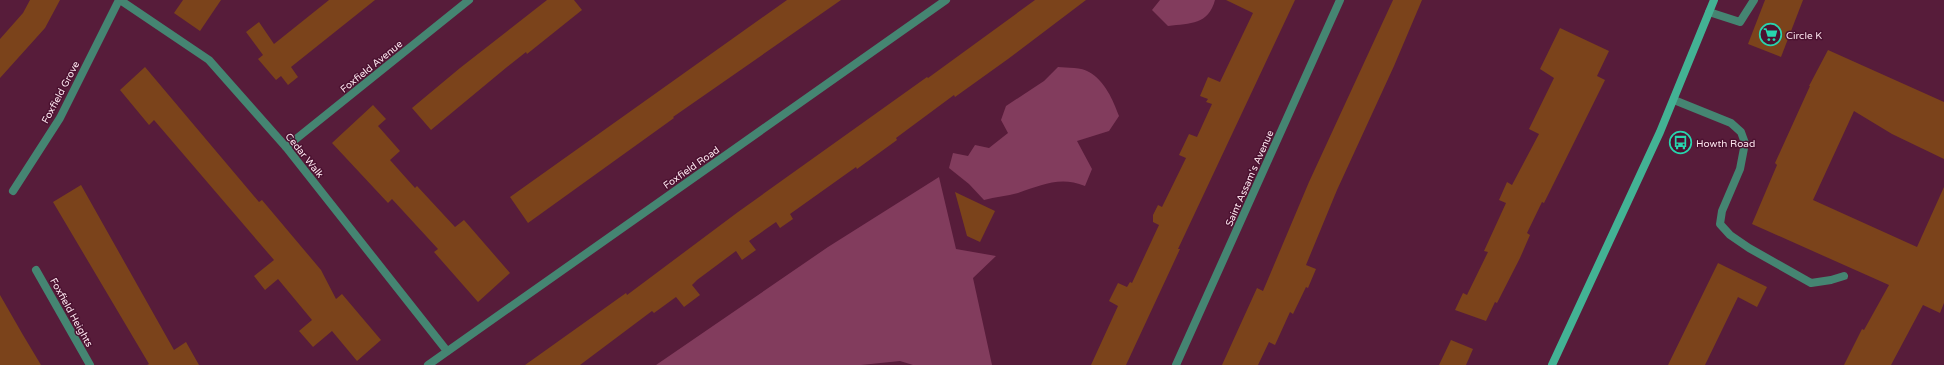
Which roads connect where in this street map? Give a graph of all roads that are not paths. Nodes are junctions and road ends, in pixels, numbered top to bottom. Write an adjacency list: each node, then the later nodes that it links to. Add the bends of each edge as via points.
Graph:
1 (120, 0): 9 (street, Cedar Walk, via 209,60); 10 (street, Foxfield Grove, via 60,118)
2 (469, 0): 9 (street, Foxfield Avenue)
3 (946, 0): 13 (street, Foxfield Road)
4 (1340, 0): 16 (street, Saint Assam's Avenue)
5 (1714, 0): 7 (main road)
6 (1754, 0): 7 (street, via 1740,22)
7 (1709, 12): 8 (main road)
8 (1674, 100): 12 (street, via 1731,123 1741,132 1745,142 1743,157 1738,176 1722,211 1720,224 1730,235 1811,283); 17 (main road)
9 (286, 147): 13 (street, Cedar Walk)
10 (13, 191)
11 (36, 270): 14 (street, Foxfield Heights)
12 (1844, 276)
13 (447, 351): 15 (street, Foxfield Road)
14 (90, 365)
15 (428, 365)
16 (1176, 365)
17 (1552, 365)

